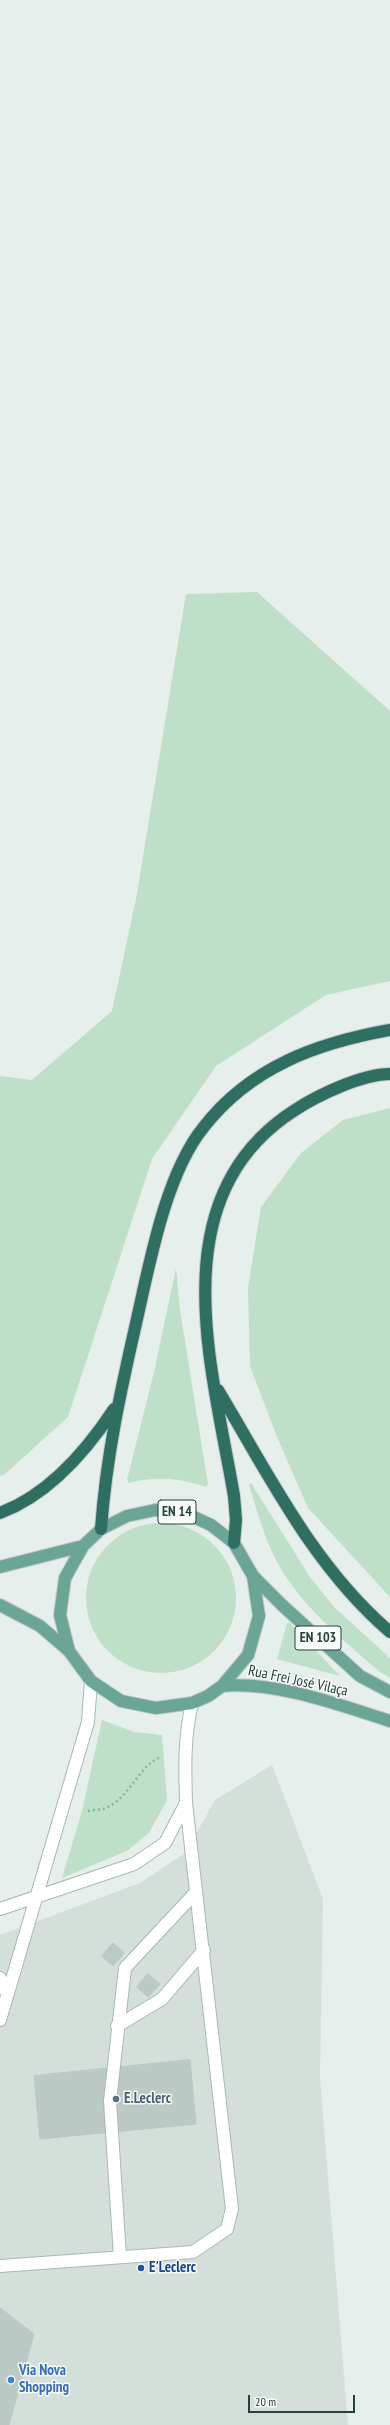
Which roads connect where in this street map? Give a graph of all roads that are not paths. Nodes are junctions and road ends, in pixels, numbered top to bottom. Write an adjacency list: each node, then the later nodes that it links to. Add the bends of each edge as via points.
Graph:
1 (390, 1030): 4 (highway, via 316,1047 276,1065 238,1090 203,1128 184,1160 168,1200 141,1300)
2 (390, 1074): 3 (highway, via 346,1085 310,1101 275,1123 246,1153 228,1182 215,1213 207,1249 204,1281 205,1316)
3 (215, 1384): 7 (highway, via 234,1496); 12 (highway, via 290,1514 318,1555 351,1594)
4 (117, 1405): 5 (highway, via 97,1435 71,1464 36,1493); 6 (highway)
5 (0, 1514)
6 (101, 1529): 7 (main road, Rua Frei José Vilaça / EN 14, via 127,1516 148,1512 185,1513 211,1525); 8 (main road, Rua Frei José Vilaça / EN 14)
7 (234, 1543): 10 (main road, Rua Frei José Vilaça / EN 14)
8 (83, 1546): 9 (main road, Rua Frei José Vilaça); 13 (main road, Rua Frei José Vilaça, via 65,1578 60,1614)
9 (0, 1567)
10 (253, 1576): 15 (main road, Rua Frei José Vilaça, via 259,1616 248,1655); 16 (main road, Rua Frei José Vilaça / EN 103, via 360,1676)
11 (0, 1605): 13 (main road, Rua Frei José Vilaça, via 40,1626)
12 (390, 1632)
13 (69, 1651): 14 (main road, Rua Frei José Vilaça)
14 (91, 1681): 17 (main road, Rua Frei José Vilaça, via 121,1701 156,1708); 21 (street, via 88,1722)
15 (222, 1686): 17 (main road, Rua Frei José Vilaça); 18 (main road, Rua Frei José Vilaça, via 241,1684 316,1698)
16 (390, 1692)
17 (192, 1703): 19 (street, via 186,1729 184,1757)
18 (390, 1721)
19 (186, 1803): 20 (street); 21 (street, via 165,1843 134,1864)
20 (196, 1892): 23 (street); 27 (street, via 125,1968)
21 (37, 1897): 22 (street); 25 (street)
22 (0, 1909)
23 (204, 1950): 27 (street, via 162,1999); 28 (street, via 232,2209 227,2229 193,2252)
24 (0, 1978): 25 (street)
25 (7, 1994): 26 (street)
26 (0, 2020)
27 (117, 2026): 28 (street, via 110,2100)
28 (120, 2257): 29 (street)
29 (0, 2266)

